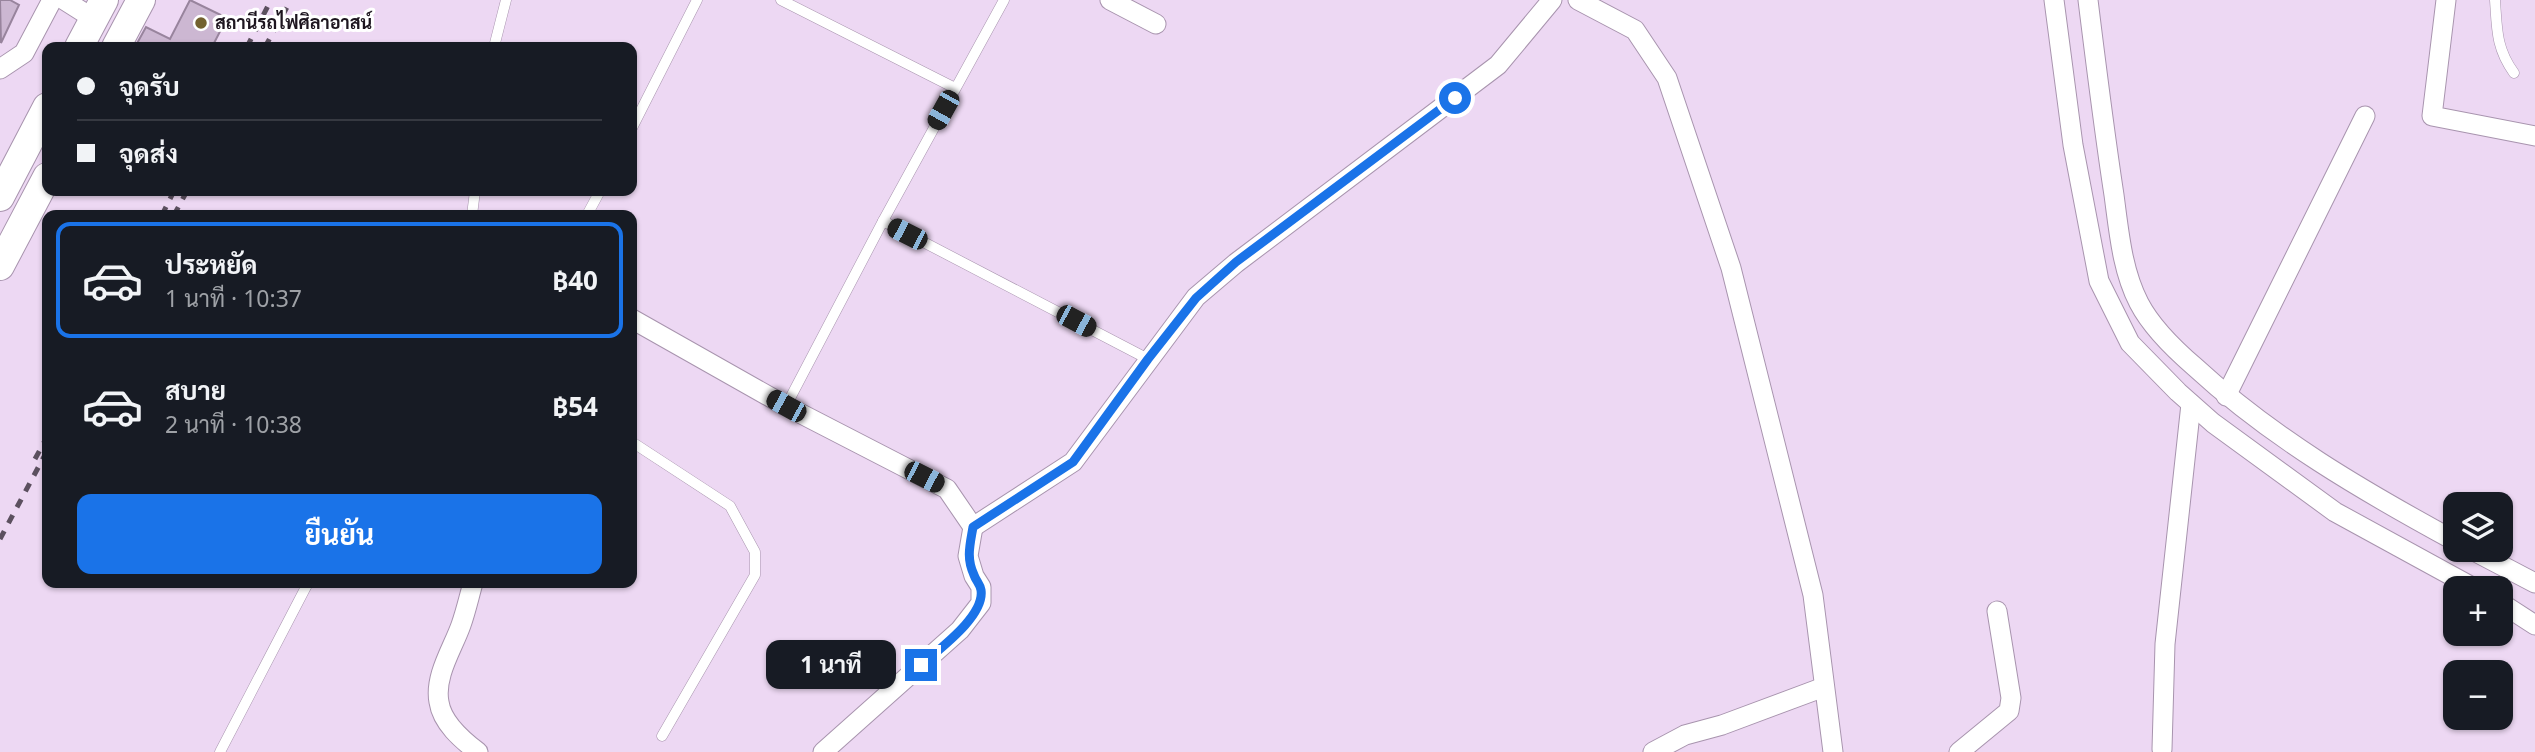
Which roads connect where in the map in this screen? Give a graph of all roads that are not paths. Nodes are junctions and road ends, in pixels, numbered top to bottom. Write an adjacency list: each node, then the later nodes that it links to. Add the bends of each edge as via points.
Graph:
1 (52, 0): 21 (street, via 24,53)
2 (64, 0): 16 (street)
3 (141, 0): 19 (main road)
4 (506, 0): 20 (lane)
5 (697, 0): 26 (lane)
6 (781, 0): 23 (lane)
7 (1004, 0): 23 (lane)
8 (1110, 0): 15 (street)
9 (1552, 0): 36 (street, via 1498,65 1236,262 1196,298)
10 (1578, 0): 51 (street, via 1635,30 1667,78 1731,268 1813,595)
11 (2054, 0): 29 (street)
12 (2088, 0): 28 (street)
13 (2446, 0): 27 (street, via 2432,116)
14 (2495, 0): 22 (lane, via 2498,41)
15 (1130, 5): 17 (street)
16 (99, 9): 18 (main road)
17 (1156, 24)
18 (82, 42)
19 (119, 42)
20 (496, 42)
21 (0, 69)
22 (2514, 73)
23 (955, 88): 33 (lane)
24 (2365, 116): 37 (street)
25 (42, 117): 31 (main road)
26 (637, 118)
27 (2535, 136)
28 (2105, 141): 29 (street); 37 (street, via 2124,265 2140,304 2168,343)
29 (2073, 145): 38 (street, via 2099,281 2130,342)
30 (42, 182): 32 (main road)
31 (0, 197)
32 (12, 214): 34 (main road)
33 (883, 221): 36 (lane); 39 (lane)
34 (0, 265)
35 (637, 323): 39 (street)
36 (1148, 359): 41 (street, via 1073,462)
37 (2226, 396): 42 (street, via 2376,498)
38 (2191, 404): 44 (street, via 2335,512); 53 (street, via 2165,644)
39 (786, 406): 41 (street, via 947,489)
40 (637, 445): 52 (lane, via 730,506 755,552 755,575)
41 (973, 527): 56 (street, via 968,556 981,587 981,603 960,630)
42 (2443, 534)
43 (2495, 562): 45 (street)
44 (2452, 576)
45 (2535, 583)
46 (305, 588): 54 (lane)
47 (472, 588): 55 (street, via 440,681 439,702 450,727)
48 (1997, 611): 59 (street, via 2011,698 2009,711)
49 (2513, 611): 50 (street)
50 (2535, 625)
51 (1824, 687): 57 (street, via 1685,735); 58 (street)
52 (662, 736)
53 (2162, 749)
54 (220, 752)
55 (478, 752)
56 (823, 752)
57 (1653, 752)
58 (1833, 752)
59 (1959, 752)

